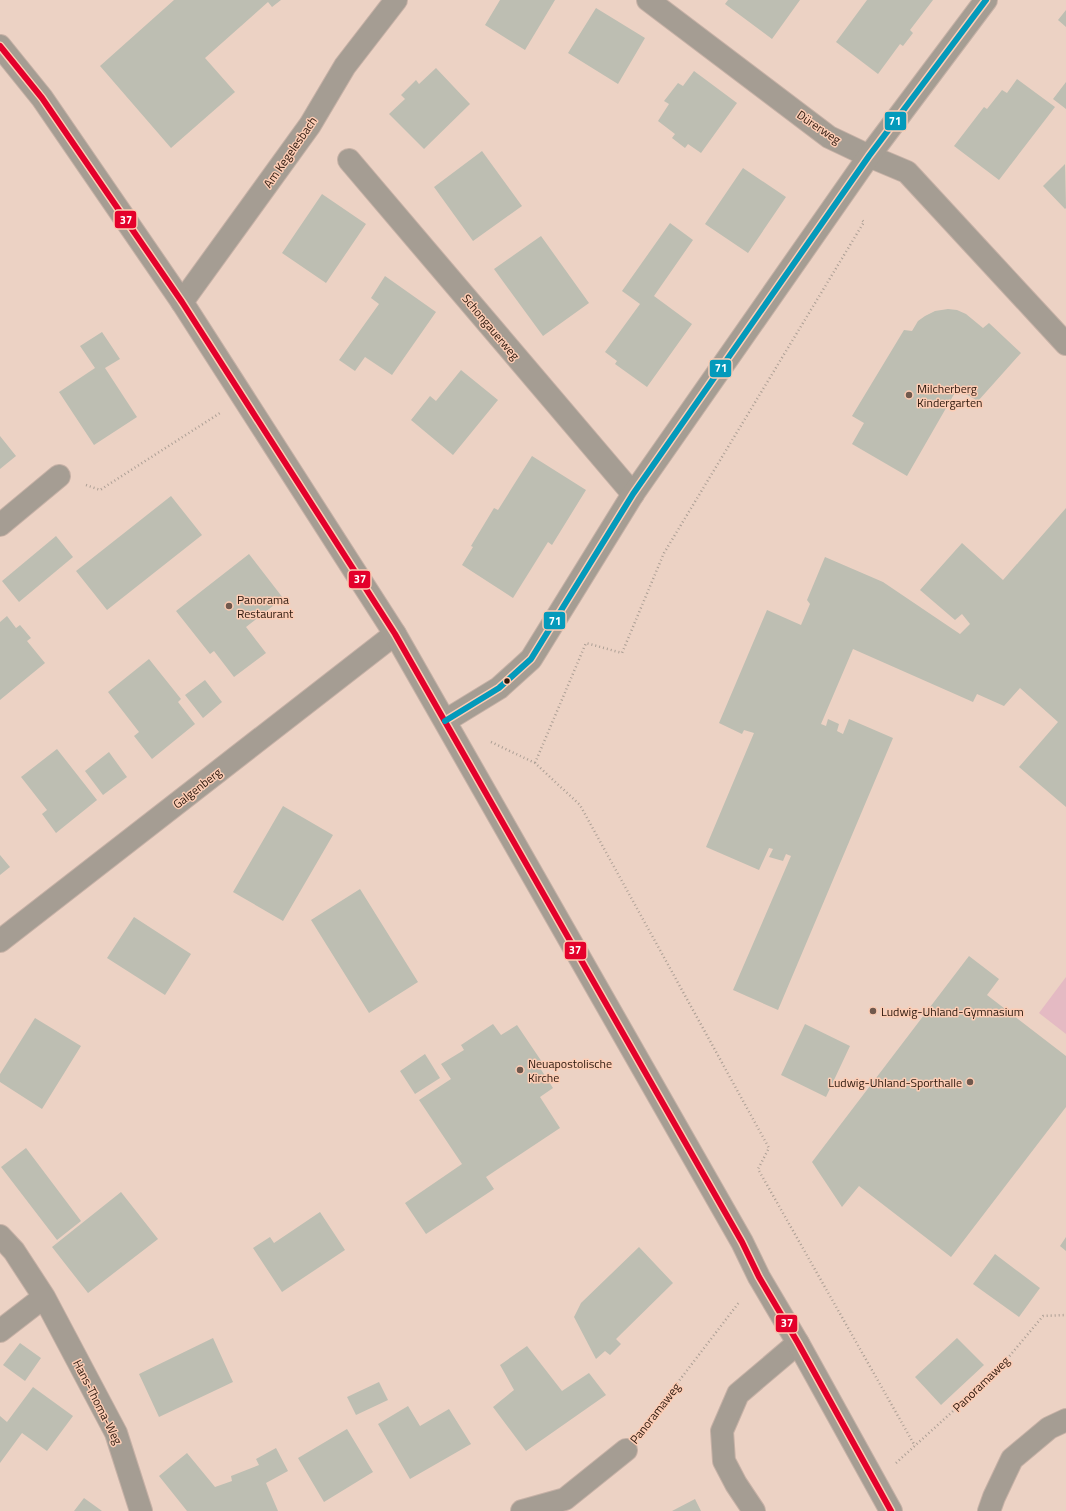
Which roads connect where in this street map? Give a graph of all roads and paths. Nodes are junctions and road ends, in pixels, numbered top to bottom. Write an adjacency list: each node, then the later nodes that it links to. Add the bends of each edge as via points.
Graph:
1 (396, 0): 8 (street, Am Kegelesbach, via 345,66 310,126)
2 (648, 0): 5 (street, Dürerweg, via 829,137)
3 (986, 0): 5 (street)
4 (0, 46): 8 (street, via 42,98)
5 (869, 156): 7 (street); 9 (street, Dürerweg, via 906,172)
6 (349, 160): 12 (street, Schongauerweg)
7 (838, 201): 12 (street); 20 (path, Panoramaweg, via 864,222 664,553 622,653 586,643 535,763 580,805 769,1148 758,1169 916,1446 997,1371 1043,1316)
8 (182, 302): 10 (street)
9 (1066, 344)
10 (244, 398): 11 (path, via 100,490); 14 (street)
11 (59, 476): 13 (street)
12 (633, 494): 15 (street, via 531,659 499,688)
13 (0, 525)
14 (395, 634): 15 (street); 16 (street, Galgenberg)
15 (445, 721): 18 (street, via 742,1242)
16 (0, 941)
17 (0, 1236): 19 (street, Hans-Thoma-Weg, via 14,1251)
18 (758, 1277): 22 (street); 24 (path, Panoramaweg)
19 (44, 1297): 21 (street); 25 (street, Hans-Thoma-Weg, via 116,1433)
20 (1066, 1315)
21 (0, 1331)
22 (798, 1343): 27 (street, via 738,1394 722,1431 724,1461); 28 (street)
23 (1066, 1420): 29 (street, via 1049,1428 1012,1459)
24 (626, 1450): 26 (street, Panoramaweg, via 565,1499)
25 (141, 1511)
26 (522, 1511)
27 (754, 1511)
28 (891, 1511)
29 (989, 1511)

